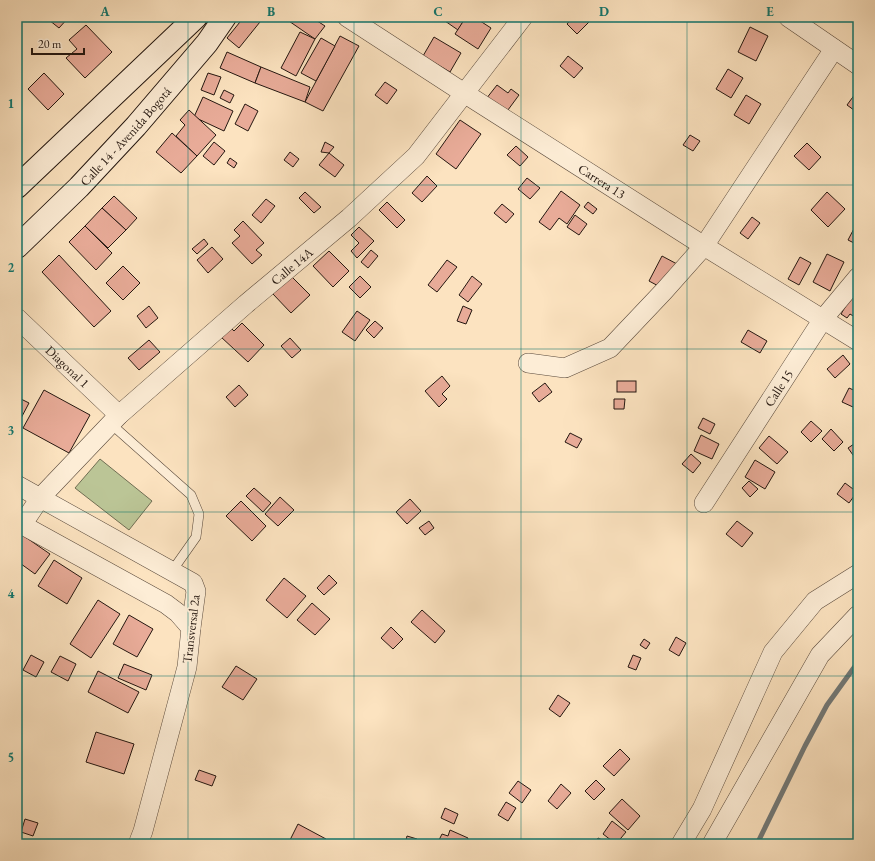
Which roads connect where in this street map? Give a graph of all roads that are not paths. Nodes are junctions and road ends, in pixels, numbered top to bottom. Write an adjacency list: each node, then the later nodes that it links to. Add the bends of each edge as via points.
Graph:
1 (196, 17): 9 (street)
2 (225, 17): 11 (street, Calle 14 - Avenida Bogotá, via 136,126 79,187)
3 (348, 17): 8 (street, Carrera 13)
4 (523, 17): 8 (street, Calle 14A)
5 (788, 17): 6 (street)
6 (834, 49): 7 (street); 10 (street)
7 (858, 65)
8 (464, 93): 10 (street, Carrera 13); 17 (street, Calle 14A, via 416,156 349,218)
9 (17, 187)
10 (704, 246): 14 (street, Carrera 13); 16 (street, via 610,348 566,368)
11 (17, 247)
12 (858, 277): 14 (street, Calle 15)
13 (17, 318): 17 (street, Diagonal 1)
14 (823, 319): 15 (street, Carrera 13); 20 (street, Calle 15)
15 (858, 340)
16 (528, 362)
17 (115, 419): 19 (street, Calle 14A); 22 (lane, via 191,495 199,514 196,537)
18 (17, 485): 19 (street, Transversal 2a)
19 (40, 498): 21 (street, Calle 14A); 22 (street, Transversal 2a)
20 (704, 503)
21 (20, 524): 25 (street, via 166,604)
22 (172, 571): 25 (street, Transversal 2a, via 195,586)
23 (858, 574): 27 (street, via 815,601 773,652 702,809)
24 (858, 615): 28 (street, via 820,655)
25 (191, 628): 26 (street, Transversal 2a, via 187,667)
26 (138, 844)
27 (681, 844)
28 (712, 844)

